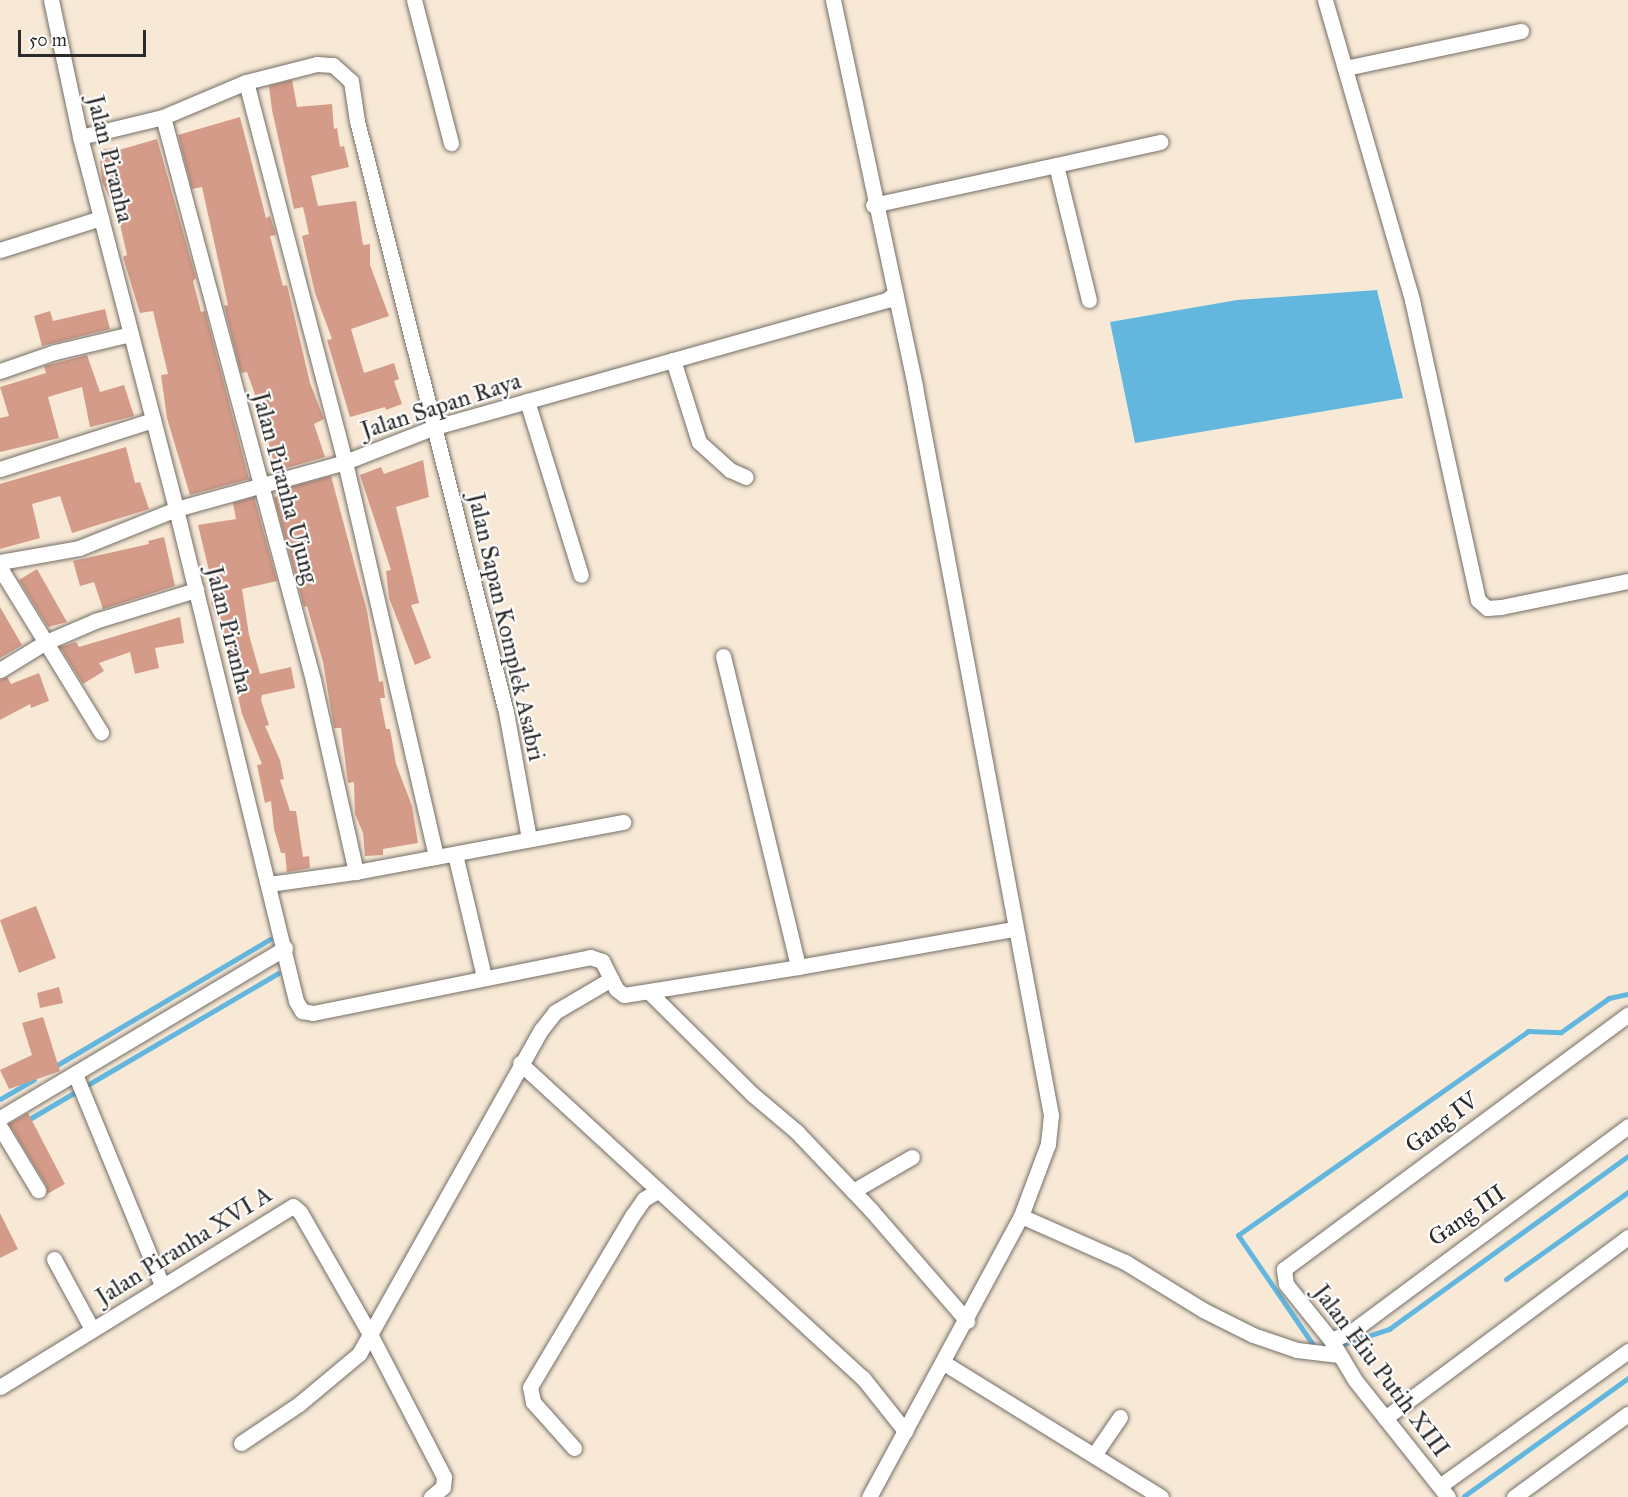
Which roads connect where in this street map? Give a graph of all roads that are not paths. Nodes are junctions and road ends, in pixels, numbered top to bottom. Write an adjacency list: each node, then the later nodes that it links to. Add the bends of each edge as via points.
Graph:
1 (51, 0): 9 (street, Jalan Piranha)
2 (414, 0): 11 (street)
3 (833, 0): 13 (street)
4 (1325, 0): 6 (street)
5 (1521, 31): 6 (street)
6 (1345, 68): 32 (street, via 1412,300 1478,600 1487,608 1501,607)
7 (246, 82): 8 (street, Jalan Sapan Komplek Asabri); 23 (street, Jalan Sapan Komplek Asabri, via 317,64 333,65 351,81); 24 (street)
8 (163, 117): 9 (street, Jalan Sapan Komplek Asabri); 27 (street, Jalan Piranha Ujung)
9 (80, 137): 14 (street, Jalan Piranha)
10 (1160, 142): 12 (street)
11 (451, 143)
12 (1056, 165): 13 (street); 17 (street)
13 (873, 205): 16 (street)
14 (101, 218): 15 (street); 18 (street, Jalan Piranha)
15 (0, 250)
16 (895, 293): 19 (street, Jalan Sapan Raya, via 887,300); 44 (street)
17 (1089, 300)
18 (131, 334): 20 (street, via 55,352); 22 (street, Jalan Piranha)
19 (674, 360): 21 (street, Jalan Sapan Raya); 26 (street, via 699,442 730,470)
20 (0, 371)
21 (526, 400): 23 (street, Jalan Sapan Raya); 31 (street)
22 (153, 420): 25 (street); 28 (street, Jalan Piranha)
23 (435, 427): 24 (street, Jalan Sapan Raya); 39 (street, Jalan Sapan Komplek Asabri, via 506,712)
24 (345, 462): 27 (street, Jalan Sapan Raya); 41 (street)
25 (0, 469)
26 (746, 477)
27 (261, 485): 28 (street, Jalan Sapan Raya); 42 (street, Jalan Piranha Ujung, via 313,680)
28 (176, 509): 29 (street, Jalan Sapan Raya, via 79,548); 33 (street, Jalan Piranha)
29 (0, 562)
30 (0, 568): 34 (street)
31 (582, 575)
32 (1628, 580)
33 (196, 590): 34 (street, via 95,621); 43 (street, Jalan Piranha)
34 (44, 643): 36 (street); 37 (street)
35 (723, 656): 46 (street)
36 (0, 670)
37 (101, 732)
38 (623, 822): 39 (street)
39 (529, 839): 40 (street)
40 (455, 854): 41 (street); 47 (street)
41 (436, 857): 42 (street)
42 (356, 872): 43 (street)
43 (269, 884): 45 (street, Jalan Piranha)
44 (1014, 929): 46 (street); 60 (street, via 1043,1060 1050,1114 1048,1144)
45 (285, 948): 47 (street, Jalan Piranha, via 296,1001 302,1011 313,1013); 52 (street)
46 (798, 968): 49 (street)
47 (484, 977): 48 (street, Jalan Piranha, via 590,957 602,961)
48 (611, 979): 49 (street, Jalan Piranha, via 624,995); 51 (street, via 555,1012)
49 (650, 992): 59 (street)
50 (1628, 1014): 63 (street, Gang IV)
51 (520, 1063): 58 (street); 67 (street)
52 (75, 1074): 53 (street); 64 (street)
53 (0, 1118)
54 (1628, 1126): 68 (street, Gang III, via 1351,1332)
55 (0, 1127): 57 (street)
56 (912, 1157): 59 (street)
57 (38, 1190)
58 (659, 1190): 76 (street, via 863,1378); 78 (street, via 644,1199 632,1216 530,1388 533,1402)
59 (853, 1191): 65 (street)
60 (1021, 1216): 65 (street); 70 (street, via 1125,1262 1203,1310 1253,1335 1297,1350)
61 (1628, 1238): 75 (street)
62 (54, 1259): 66 (street)
63 (1284, 1269): 68 (street, Jalan Hiu Putih XIII, via 1286,1284)
64 (162, 1285): 66 (street, Jalan Piranha XVI A); 67 (street, Jalan Piranha XVI A, via 292,1206 300,1212)
65 (967, 1321): 71 (street)
66 (92, 1329): 72 (street, Jalan Piranha XVI A)
67 (371, 1336): 77 (street, via 339,1372); 81 (street, via 444,1477 443,1487)
68 (1330, 1340): 70 (street, Jalan Hiu Putih XIII)
69 (1628, 1351): 80 (street)
70 (1339, 1355): 75 (street, Jalan Hiu Putih XIII)
71 (944, 1363): 76 (street); 79 (street)
72 (0, 1387)
73 (1628, 1414): 84 (street)
74 (1119, 1417): 79 (street)
75 (1385, 1418): 80 (street, Jalan Hiu Putih XIII)
76 (905, 1431): 82 (street)
77 (241, 1443)
78 (574, 1448)
79 (1094, 1455): 83 (street)
80 (1444, 1491)
81 (431, 1497)
82 (869, 1497)
83 (1161, 1497)
84 (1514, 1497)

